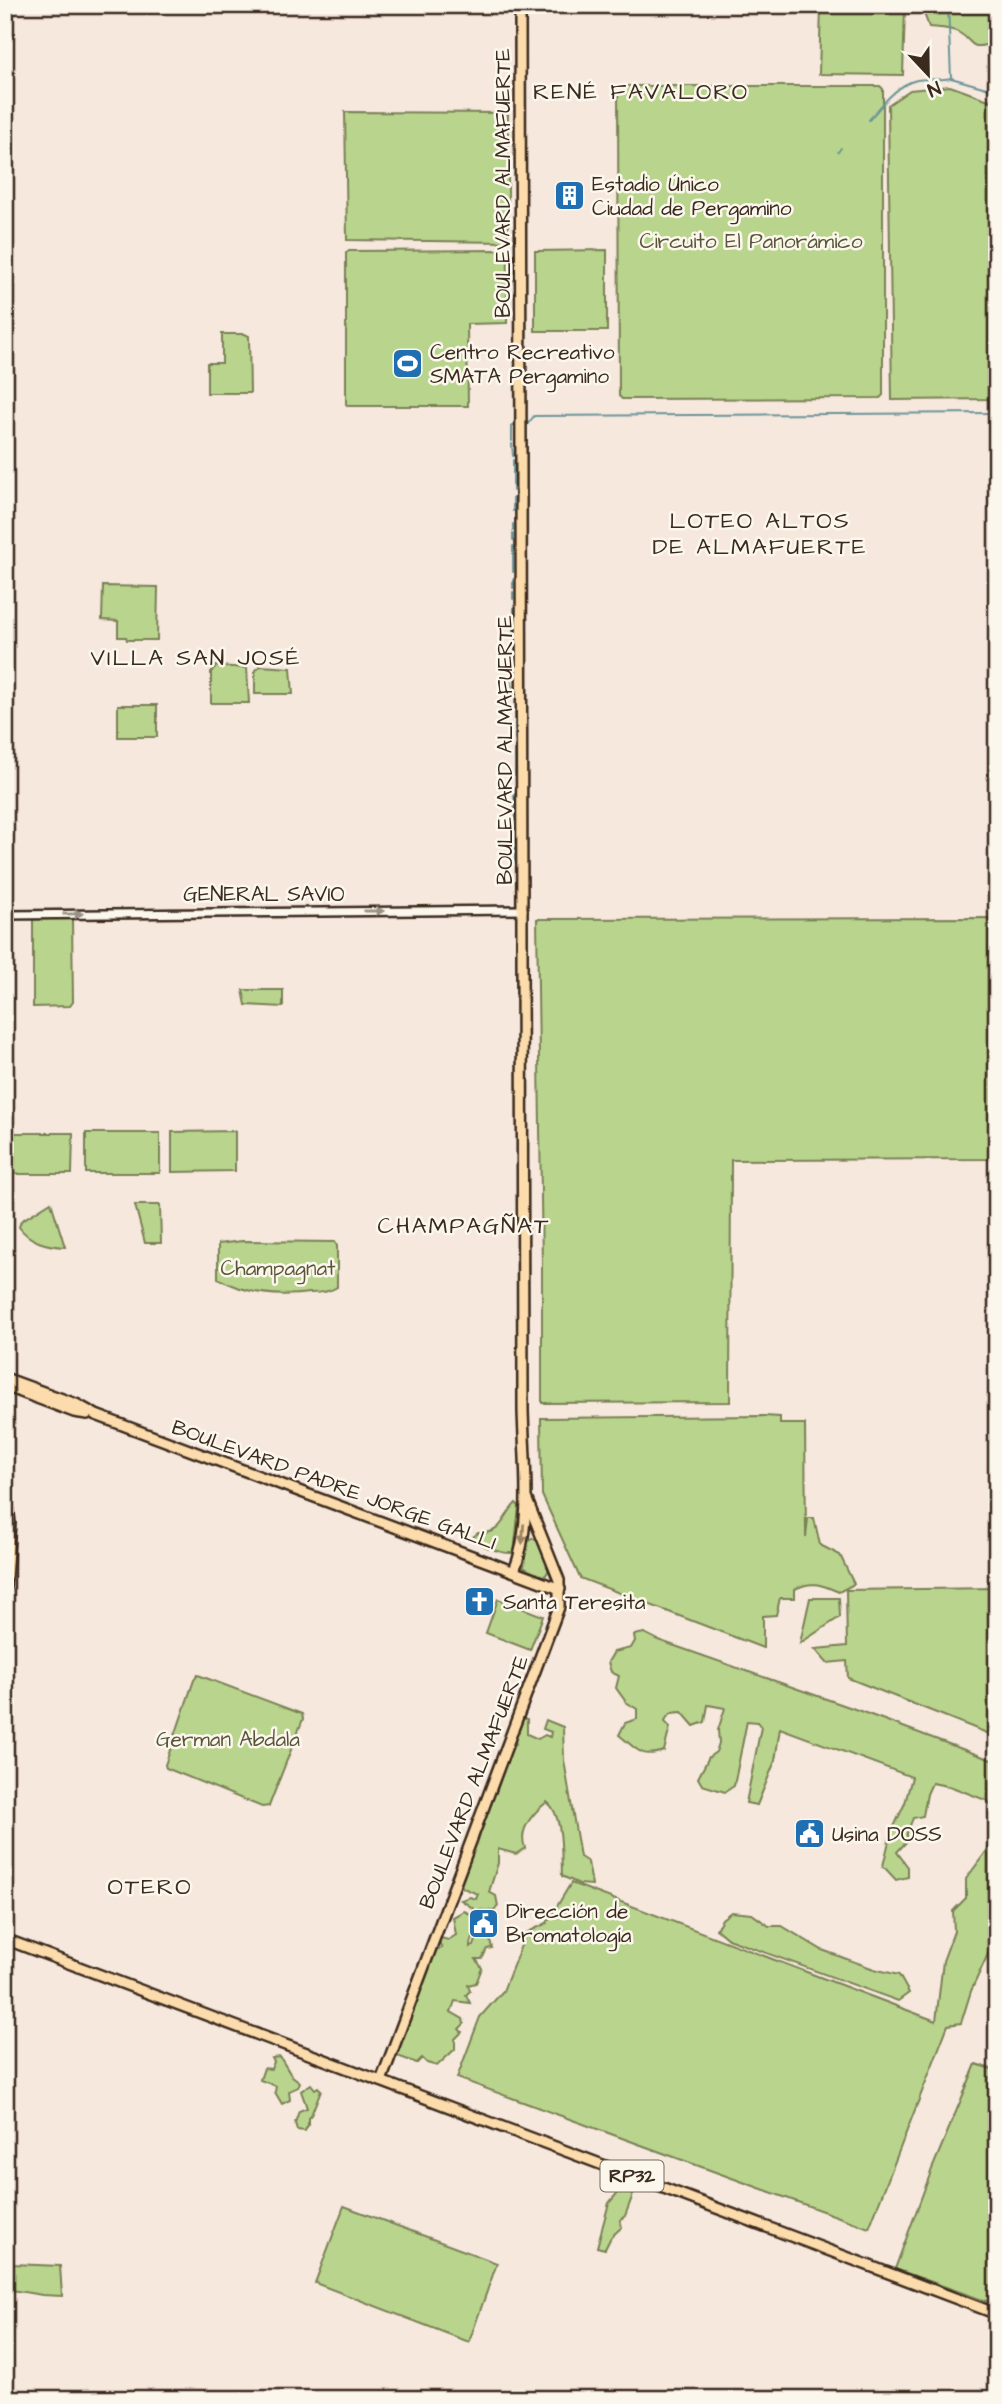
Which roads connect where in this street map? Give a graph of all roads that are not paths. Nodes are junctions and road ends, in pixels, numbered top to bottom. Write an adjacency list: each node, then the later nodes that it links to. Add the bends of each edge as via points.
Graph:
1 (520, 5): 2 (main road, BOULEVARD ALMAFUERTE)
2 (523, 910): 3 (street, GENERAL SAVIO, one-way to 2); 8 (main road, BOULEVARD ALMAFUERTE)
3 (5, 915)
4 (5, 1378): 6 (main road, BOULEVARD PADRE JORGE GALLI)
5 (5, 1386): 6 (main road, BOULEVARD PADRE JORGE GALLI, via 74,1412)
6 (96, 1415): 9 (main road, BOULEVARD PADRE JORGE GALLI)
7 (5, 1480): 11 (main road, via 10,1523)
8 (525, 1495): 9 (main road, BOULEVARD ALMAFUERTE, one-way to 9, via 522,1545); 10 (main road, BOULEVARD ALMAFUERTE)
9 (514, 1571): 10 (main road, BOULEVARD PADRE JORGE GALLI)
10 (560, 1589): 13 (main road, BOULEVARD ALMAFUERTE, via 559,1607)
11 (5, 1592)
12 (5, 1940): 13 (main road, RP32)
13 (381, 2081): 14 (main road, RP32)
14 (997, 2314)

